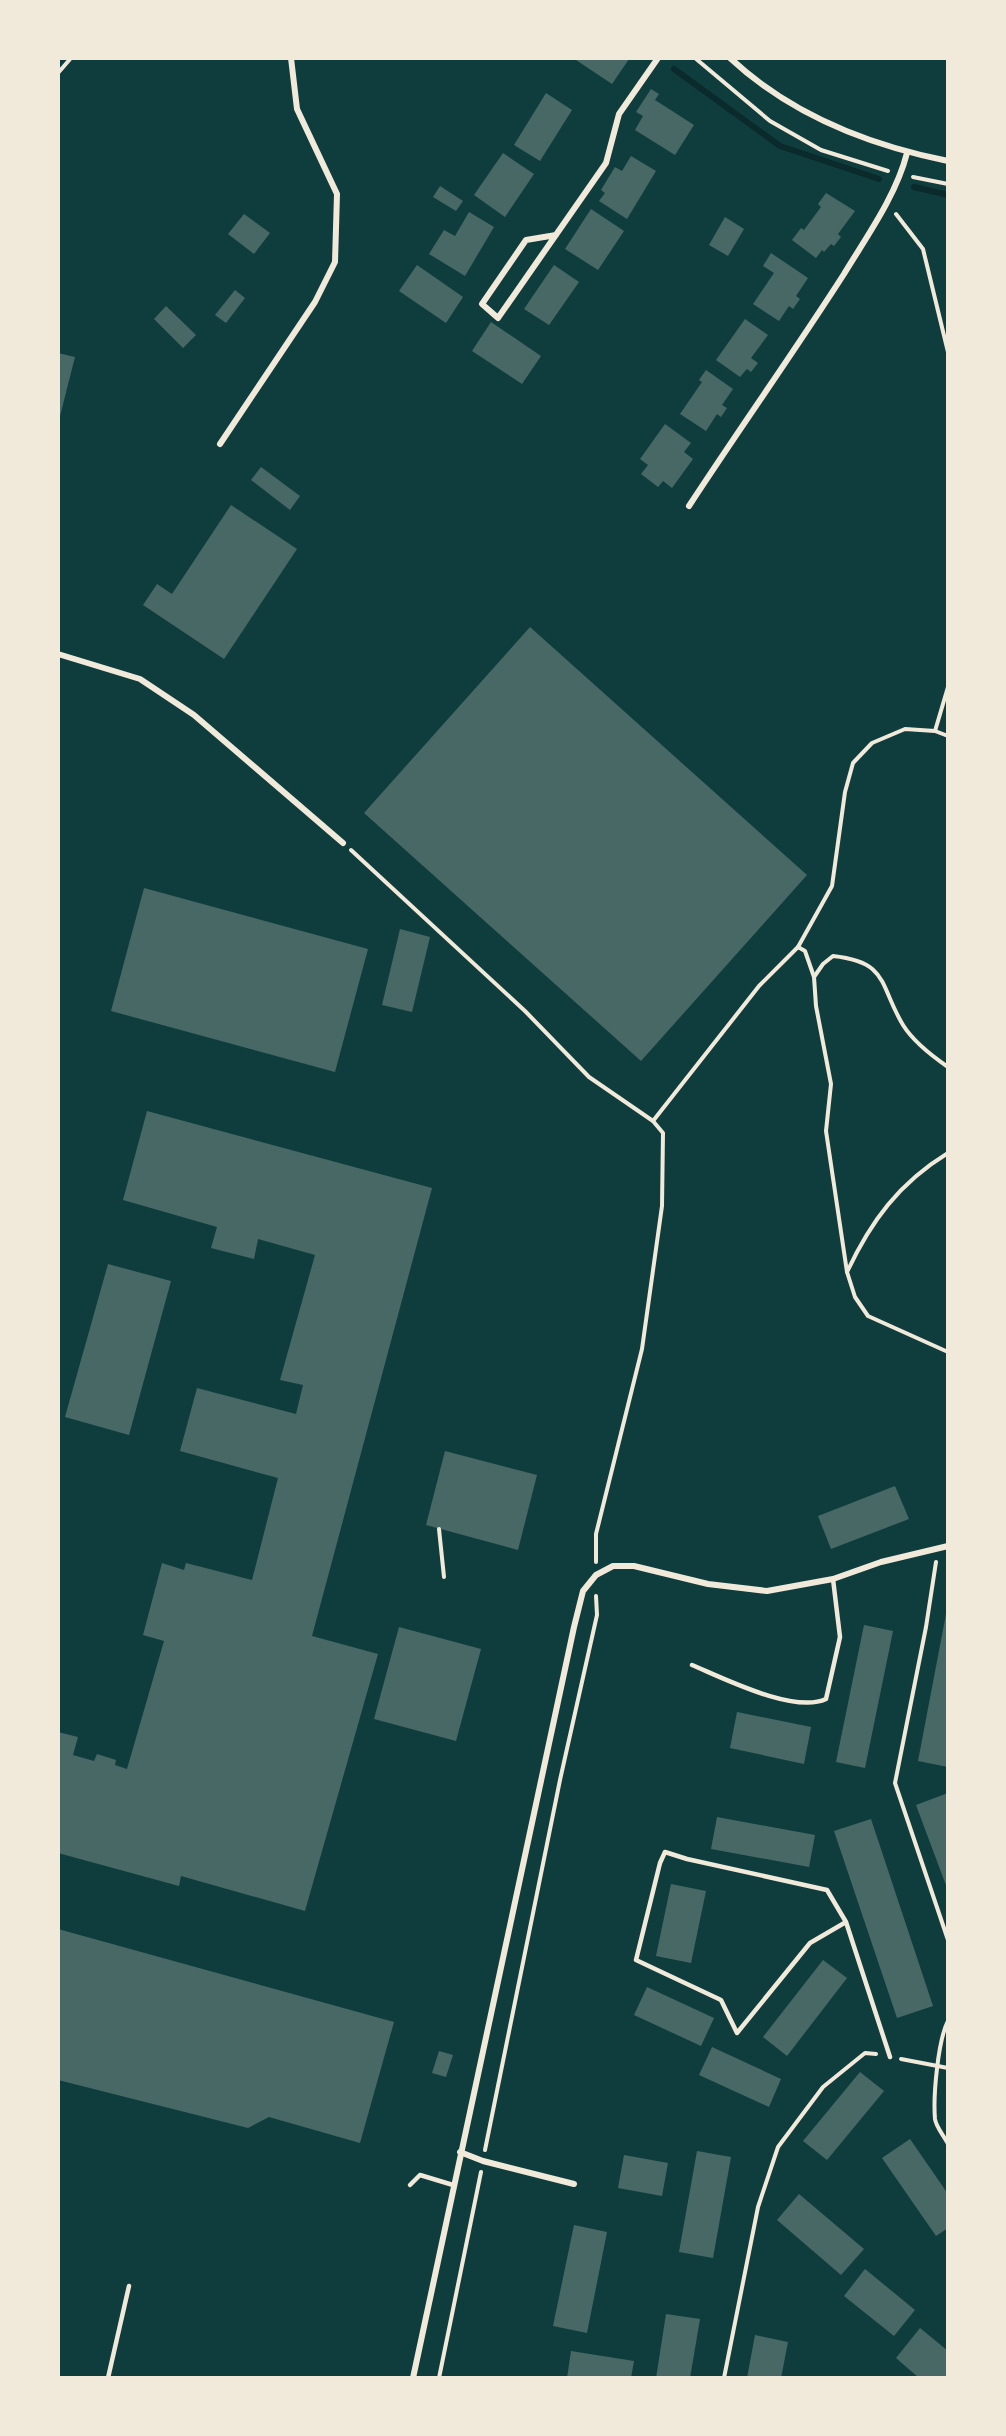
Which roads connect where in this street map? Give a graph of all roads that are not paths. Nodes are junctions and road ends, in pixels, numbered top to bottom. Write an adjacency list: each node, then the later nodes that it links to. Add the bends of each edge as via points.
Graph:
1 (291, 58): 7 (street, via 297,109 337,194 335,262 315,302)
2 (658, 58): 6 (street, via 619,114 606,163)
3 (730, 58): 4 (street, via 749,77 809,116)
4 (907, 153): 5 (street); 8 (street, via 902,175 818,314)
5 (948, 161)
6 (556, 235): 6 (street, via 526,240 482,304 498,318)
7 (220, 444)
8 (689, 506)
9 (58, 654): 10 (street, via 140,679 194,715)
10 (344, 843)
11 (948, 1546): 12 (street, via 881,1562)
12 (834, 1579): 13 (lane, via 840,1637 826,1699 816,1704 766,1696); 16 (street, via 767,1591 708,1584 634,1566 613,1566 596,1575 584,1592)
13 (692, 1665)
14 (846, 1922): 14 (lane, via 810,1943 737,2033 721,2000 636,1960 665,1851 687,1860 827,1890); 15 (lane)
15 (890, 2057)
16 (460, 2152): 17 (street); 19 (street)
17 (574, 2184)
18 (410, 2185): 19 (lane, via 420,2175)
19 (453, 2185): 22 (street)
20 (129, 2286): 21 (lane)
21 (108, 2378)
22 (413, 2378)

